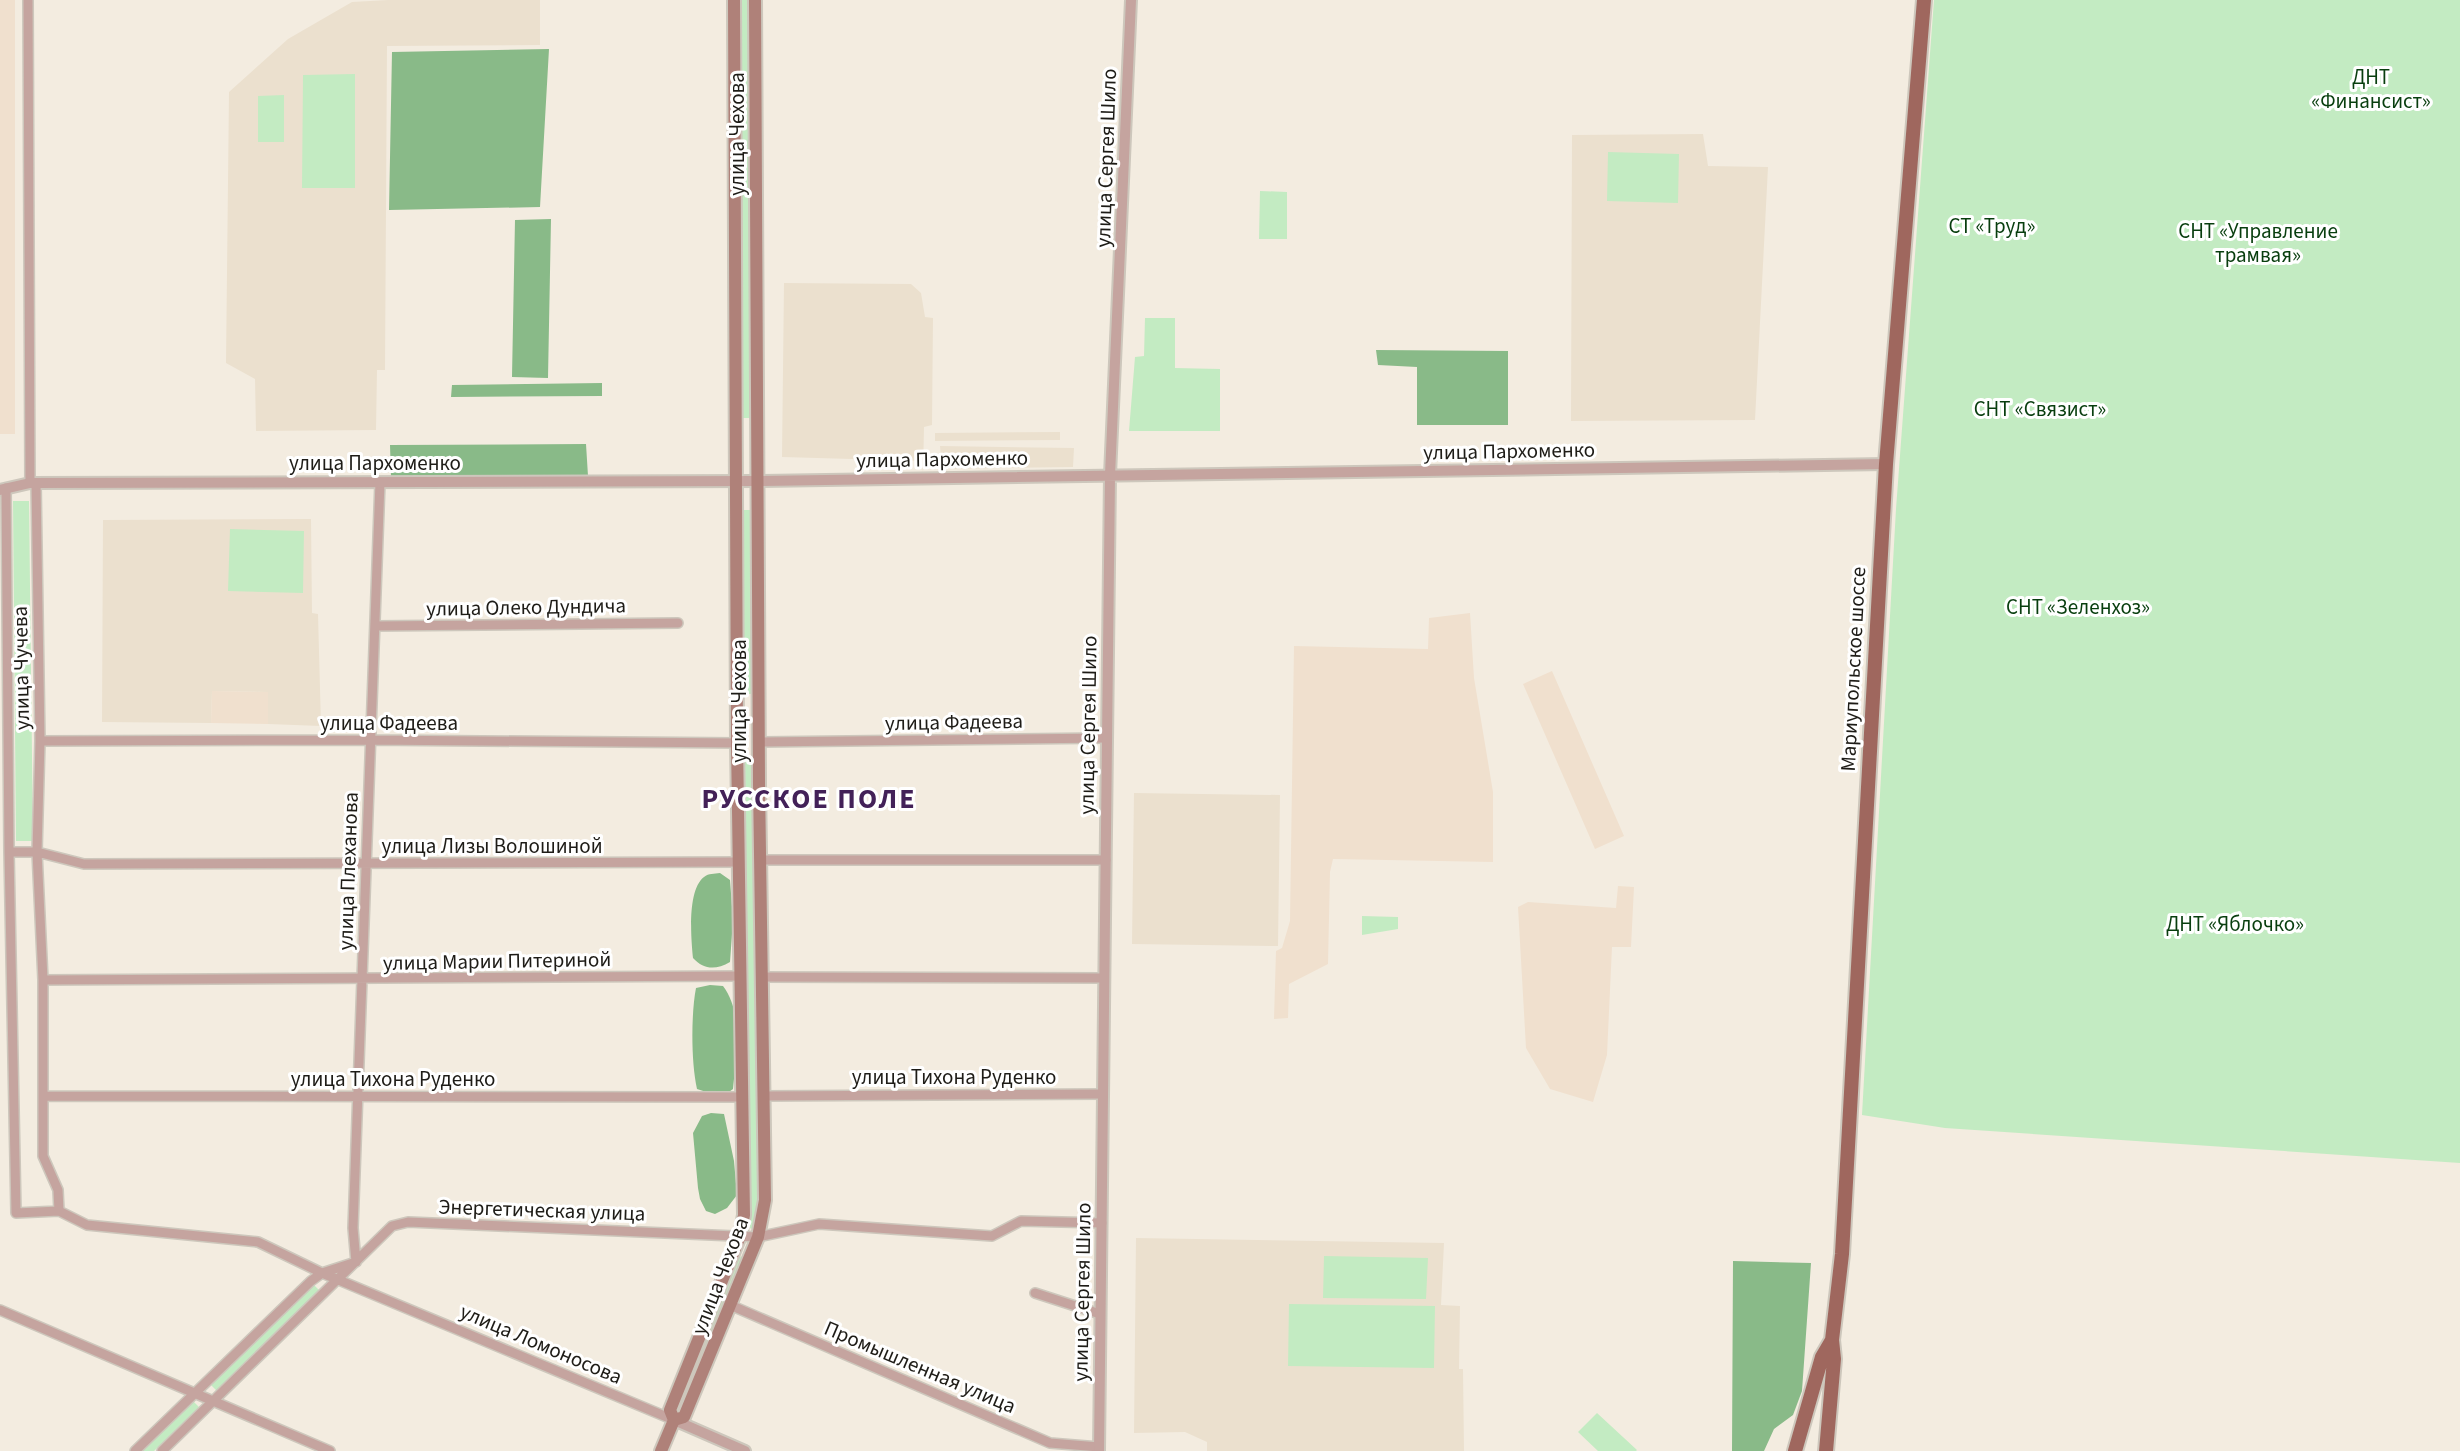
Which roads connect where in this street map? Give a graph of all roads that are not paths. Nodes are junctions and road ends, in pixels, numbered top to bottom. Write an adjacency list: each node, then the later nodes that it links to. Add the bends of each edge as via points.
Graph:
1 (28, 0): 11 (street, улица Чучева)
2 (734, 0): 8 (main road, улица Чехова)
3 (755, 0): 9 (main road, улица Чехова)
4 (1131, 0): 7 (street, улица Сергея Шило)
5 (1924, 0): 6 (main road, Мариупольское шоссе)
6 (1886, 464): 7 (street, улица Пархоменко); 47 (main road, Мариупольское шоссе, via 1842,1254)
7 (1110, 475): 9 (street, улица Пархоменко); 15 (street, улица Сергея Шило)
8 (736, 481): 9 (street, улица Пархоменко); 10 (street, улица Пархоменко); 19 (main road, улица Чехова)
9 (757, 481): 18 (main road, улица Чехова)
10 (380, 482): 11 (street, улица Пархоменко); 14 (street, улица Плеханова)
11 (33, 483): 12 (street, улица Пархоменко); 17 (street, улица Чучева)
12 (3, 489): 20 (street, улица Чучева)
13 (677, 623): 14 (street, улица Олеко Дундича)
14 (375, 626): 16 (street, улица Плеханова)
15 (1107, 738): 18 (street, улица Фадеева); 23 (street, улица Сергея Шило)
16 (371, 740): 17 (street, улица Фадеева); 19 (street, улица Фадеева); 25 (street, улица Плеханова)
17 (40, 741): 21 (street, улица Чучева)
18 (759, 742): 19 (main road); 22 (main road, улица Чехова)
19 (737, 743): 24 (main road, улица Чехова)
20 (9, 852): 21 (street); 36 (street, улица Чучева, via 16,1213)
21 (37, 852): 25 (street, улица Лизы Волошиной, via 84,864); 30 (street, улица Чучева)
22 (760, 860): 23 (street); 27 (main road, улица Чехова)
23 (1106, 860): 28 (street, улица Сергея Шило)
24 (739, 862): 25 (street, улица Лизы Волошиной); 26 (main road, улица Чехова)
25 (366, 864): 29 (street, улица Плеханова)
26 (741, 976): 29 (street, улица Марии Питериной); 35 (main road, улица Чехова)
27 (762, 977): 28 (street); 33 (main road, улица Чехова)
28 (1104, 978): 31 (street, улица Сергея Шило)
29 (362, 979): 30 (street, улица Марии Питериной); 34 (street, улица Плеханова)
30 (43, 980): 32 (street, улица Чучева)
31 (1103, 1094): 33 (street, улица Тихона Руденко); 37 (street, улица Сергея Шило)
32 (43, 1096): 34 (street, улица Тихона Руденко); 36 (street, улица Чучева, via 43,1156 58,1191)
33 (764, 1096): 39 (main road, улица Чехова, via 765,1200)
34 (358, 1097): 35 (street, улица Тихона Руденко); 40 (street, улица Плеханова)
35 (742, 1097): 38 (main road, улица Чехова, via 744,1215)
36 (59, 1211): 41 (street, улица Ломоносова, via 87,1225 258,1242)
37 (1102, 1223): 39 (street, via 1021,1221 992,1236 819,1224); 46 (street, улица Сергея Шило)
38 (740, 1236): 39 (street, Энергетическая улица); 40 (street, Энергетическая улица, via 408,1222 393,1226); 50 (main road, улица Чехова, via 670,1410)
39 (758, 1237): 44 (main road, улица Чехова)
40 (356, 1262): 41 (street, Энергетическая улица); 42 (street, Энергетическая улица)
41 (321, 1273): 42 (street, улица Ломоносова); 48 (street, Энергетическая улица)
42 (339, 1280): 49 (street, Энергетическая улица); 50 (street, улица Ломоносова)
43 (1035, 1293): 46 (street)
44 (730, 1305): 50 (main road, улица Чехова, via 684,1417); 51 (street, Промышленная улица, via 1050,1443)
45 (0, 1310): 48 (street)
46 (1100, 1314): 51 (street, улица Сергея Шило)
47 (1832, 1340): 57 (main road, Мариупольское шоссе, via 1822,1357); 58 (main road, Мариупольское шоссе)
48 (195, 1394): 49 (street); 52 (street, Энергетическая улица)
49 (213, 1402): 53 (street, Энергетическая улица); 54 (street)
50 (674, 1420): 55 (main road, улица Чехова); 56 (street, улица Ломоносова)
51 (1099, 1449)
52 (135, 1451)
53 (162, 1451)
54 (330, 1451)
55 (661, 1451)
56 (745, 1451)
57 (1795, 1451)
58 (1826, 1451)

